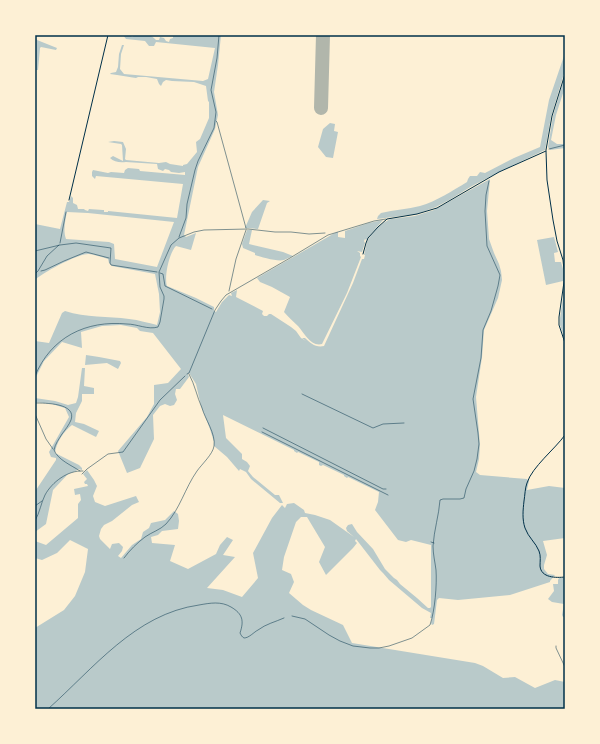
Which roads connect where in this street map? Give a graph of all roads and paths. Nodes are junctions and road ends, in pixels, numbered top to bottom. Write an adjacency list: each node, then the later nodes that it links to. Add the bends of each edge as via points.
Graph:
1 (108, 35): 8 (street)
2 (219, 35): 4 (path, via 211,90 216,112)
3 (565, 74): 6 (street, via 552,116)
4 (215, 120): 11 (path); 13 (path, via 195,170 186,218)
5 (565, 145): 6 (path)
6 (546, 150): 7 (street); 23 (street, via 553,220 564,270 558,325)
7 (489, 178): 10 (street, via 430,211); 46 (path, via 485,211 488,246 500,275 491,310 482,330 481,358 473,399 479,444 474,471 464,498 440,500 433,539 436,582 430,625 412,638 389,646 370,648 353,646 329,635 305,619)
8 (69, 200)
9 (66, 212): 14 (path)
10 (387, 219): 16 (street, via 368,238); 21 (lane, via 328,235)
11 (247, 229): 12 (path); 13 (path, via 199,230); 21 (path, via 236,259)
12 (327, 233)
13 (179, 238): 19 (path, via 171,244)
14 (60, 245): 15 (path); 17 (path, via 76,243 111,248); 20 (path, via 47,256)
15 (35, 251)
16 (363, 254)
17 (110, 258): 18 (path, via 86,252); 19 (path, via 113,265)
18 (41, 271)
19 (159, 272): 22 (path, via 163,274 165,286); 25 (path, via 164,300 158,327 106,324 84,328 60,341 44,359)
20 (35, 274)
21 (229, 294): 22 (lane, via 223,298)
22 (216, 310): 24 (lane)
23 (565, 343)
24 (188, 373): 35 (path, via 160,400 123,452 108,454); 44 (lane, via 214,439 213,449 196,472 170,519 160,529 140,541)
25 (35, 376)
26 (302, 394): 29 (path, via 373,428)
27 (35, 403): 33 (path, via 60,405 72,414)
28 (35, 414): 33 (path)
29 (404, 423)
30 (263, 428): 37 (path)
31 (262, 432): 38 (path)
32 (565, 435): 45 (street, via 527,481 523,506 523,520 528,535 540,552 541,571 552,577)
33 (54, 450): 34 (path, via 65,462)
34 (80, 471): 35 (path); 39 (path, via 71,472 60,478)
35 (85, 471): 36 (path)
36 (82, 474)
37 (386, 489)
38 (388, 495)
39 (43, 500): 40 (path); 41 (path)
40 (35, 506)
41 (35, 521)
42 (431, 542): 43 (path)
43 (434, 543)
44 (124, 558)
45 (565, 577)
46 (292, 616)
47 (284, 618): 50 (path, via 267,624 245,638 240,633 240,615 226,604 189,606 171,611 139,628 114,647)
48 (556, 646): 49 (path)
49 (565, 667)
50 (48, 709)

